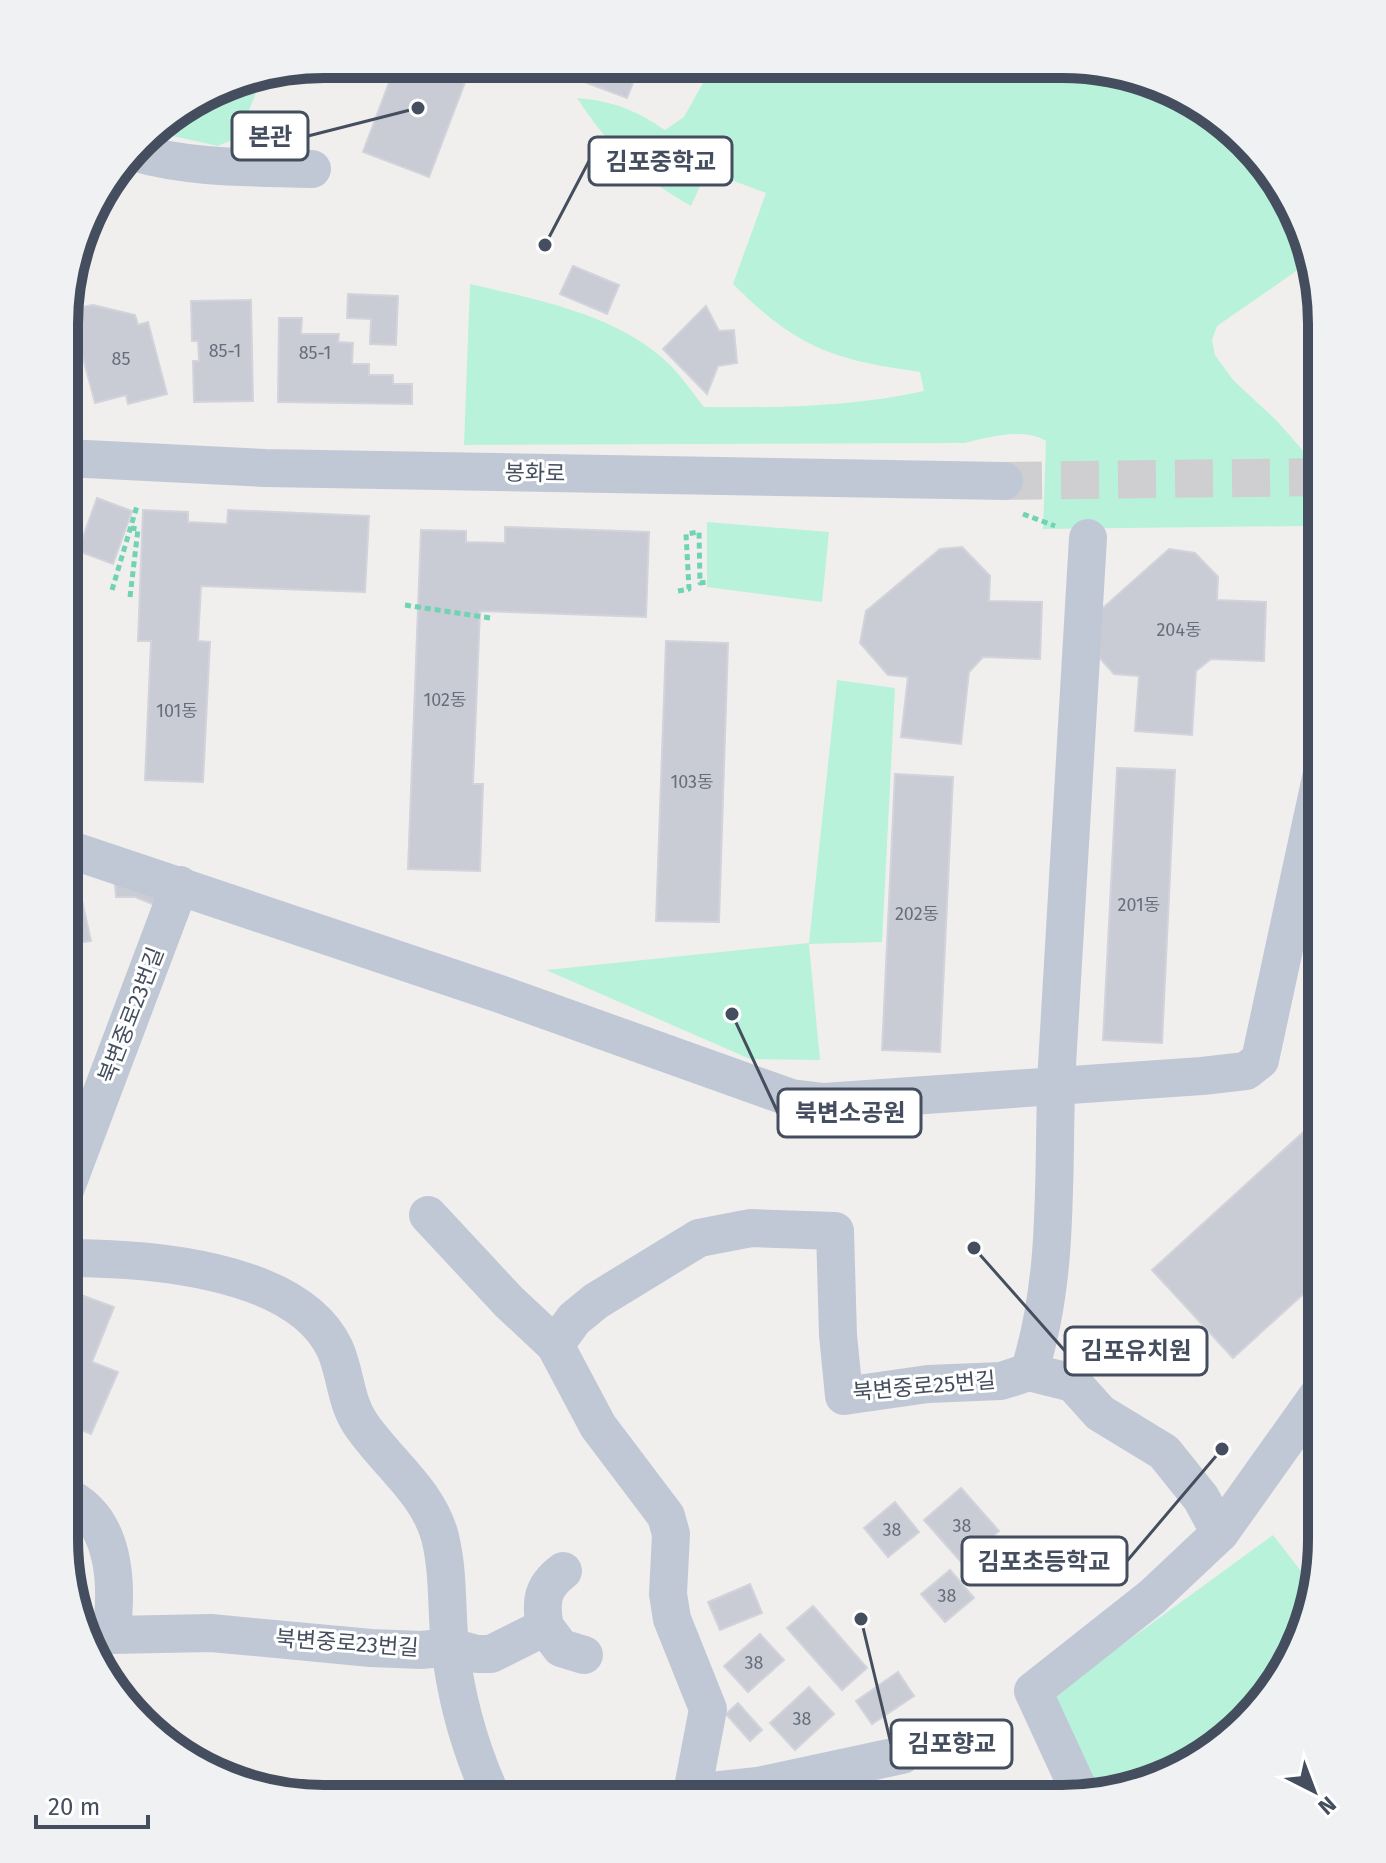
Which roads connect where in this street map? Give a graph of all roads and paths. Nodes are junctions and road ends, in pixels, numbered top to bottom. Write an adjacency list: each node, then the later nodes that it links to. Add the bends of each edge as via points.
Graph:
1 (145, 156): 2 (street, via 168,162)
2 (312, 169)
3 (78, 459): 4 (street, 봉화로)
4 (1009, 496): 7 (path)
5 (137, 506): 6 (path)
6 (131, 528): 9 (path); 11 (path, via 138,529)
7 (1088, 538): 17 (street)
8 (707, 582): 10 (path, via 700,583 699,532 686,534 689,589)
9 (112, 590)
10 (678, 591)
11 (130, 597)
12 (405, 605): 13 (path)
13 (490, 618)
14 (1308, 840): 17 (street, via 1255,1066 1202,1076)
15 (78, 852): 16 (street)
16 (180, 885): 17 (street, via 791,1098 824,1102); 18 (street, 북변중로23번길)
17 (1057, 1088): 22 (street, via 1053,1229 1042,1331)
18 (78, 1156)
19 (428, 1215): 21 (street)
20 (78, 1258): 29 (street, 북변중로23번길, via 194,1267 246,1282 277,1296 321,1329 335,1350 349,1405 426,1504 439,1533)
21 (555, 1345): 22 (street, 북변중로25번길, via 596,1301 699,1238 751,1228 835,1231 844,1396 1001,1381); 34 (street, via 598,1426 666,1516 672,1619 708,1709)
22 (1029, 1372): 25 (street, via 1073,1383 1100,1413 1164,1452 1201,1498)
23 (1307, 1411): 25 (street)
24 (78, 1503): 28 (street, 북변중로23번길, via 104,1537 116,1596)
25 (1220, 1533): 32 (street, via 1152,1597 1033,1691)
26 (563, 1571): 27 (street, via 542,1598)
27 (545, 1627): 29 (street, via 491,1654); 30 (street, via 561,1648)
28 (100, 1639): 29 (street, 북변중로23번길, via 211,1633 371,1648)
29 (451, 1647): 33 (street, via 464,1724)
30 (584, 1655)
31 (902, 1755): 35 (street)
32 (1076, 1784)
33 (487, 1785)
34 (689, 1785)
35 (763, 1785)

